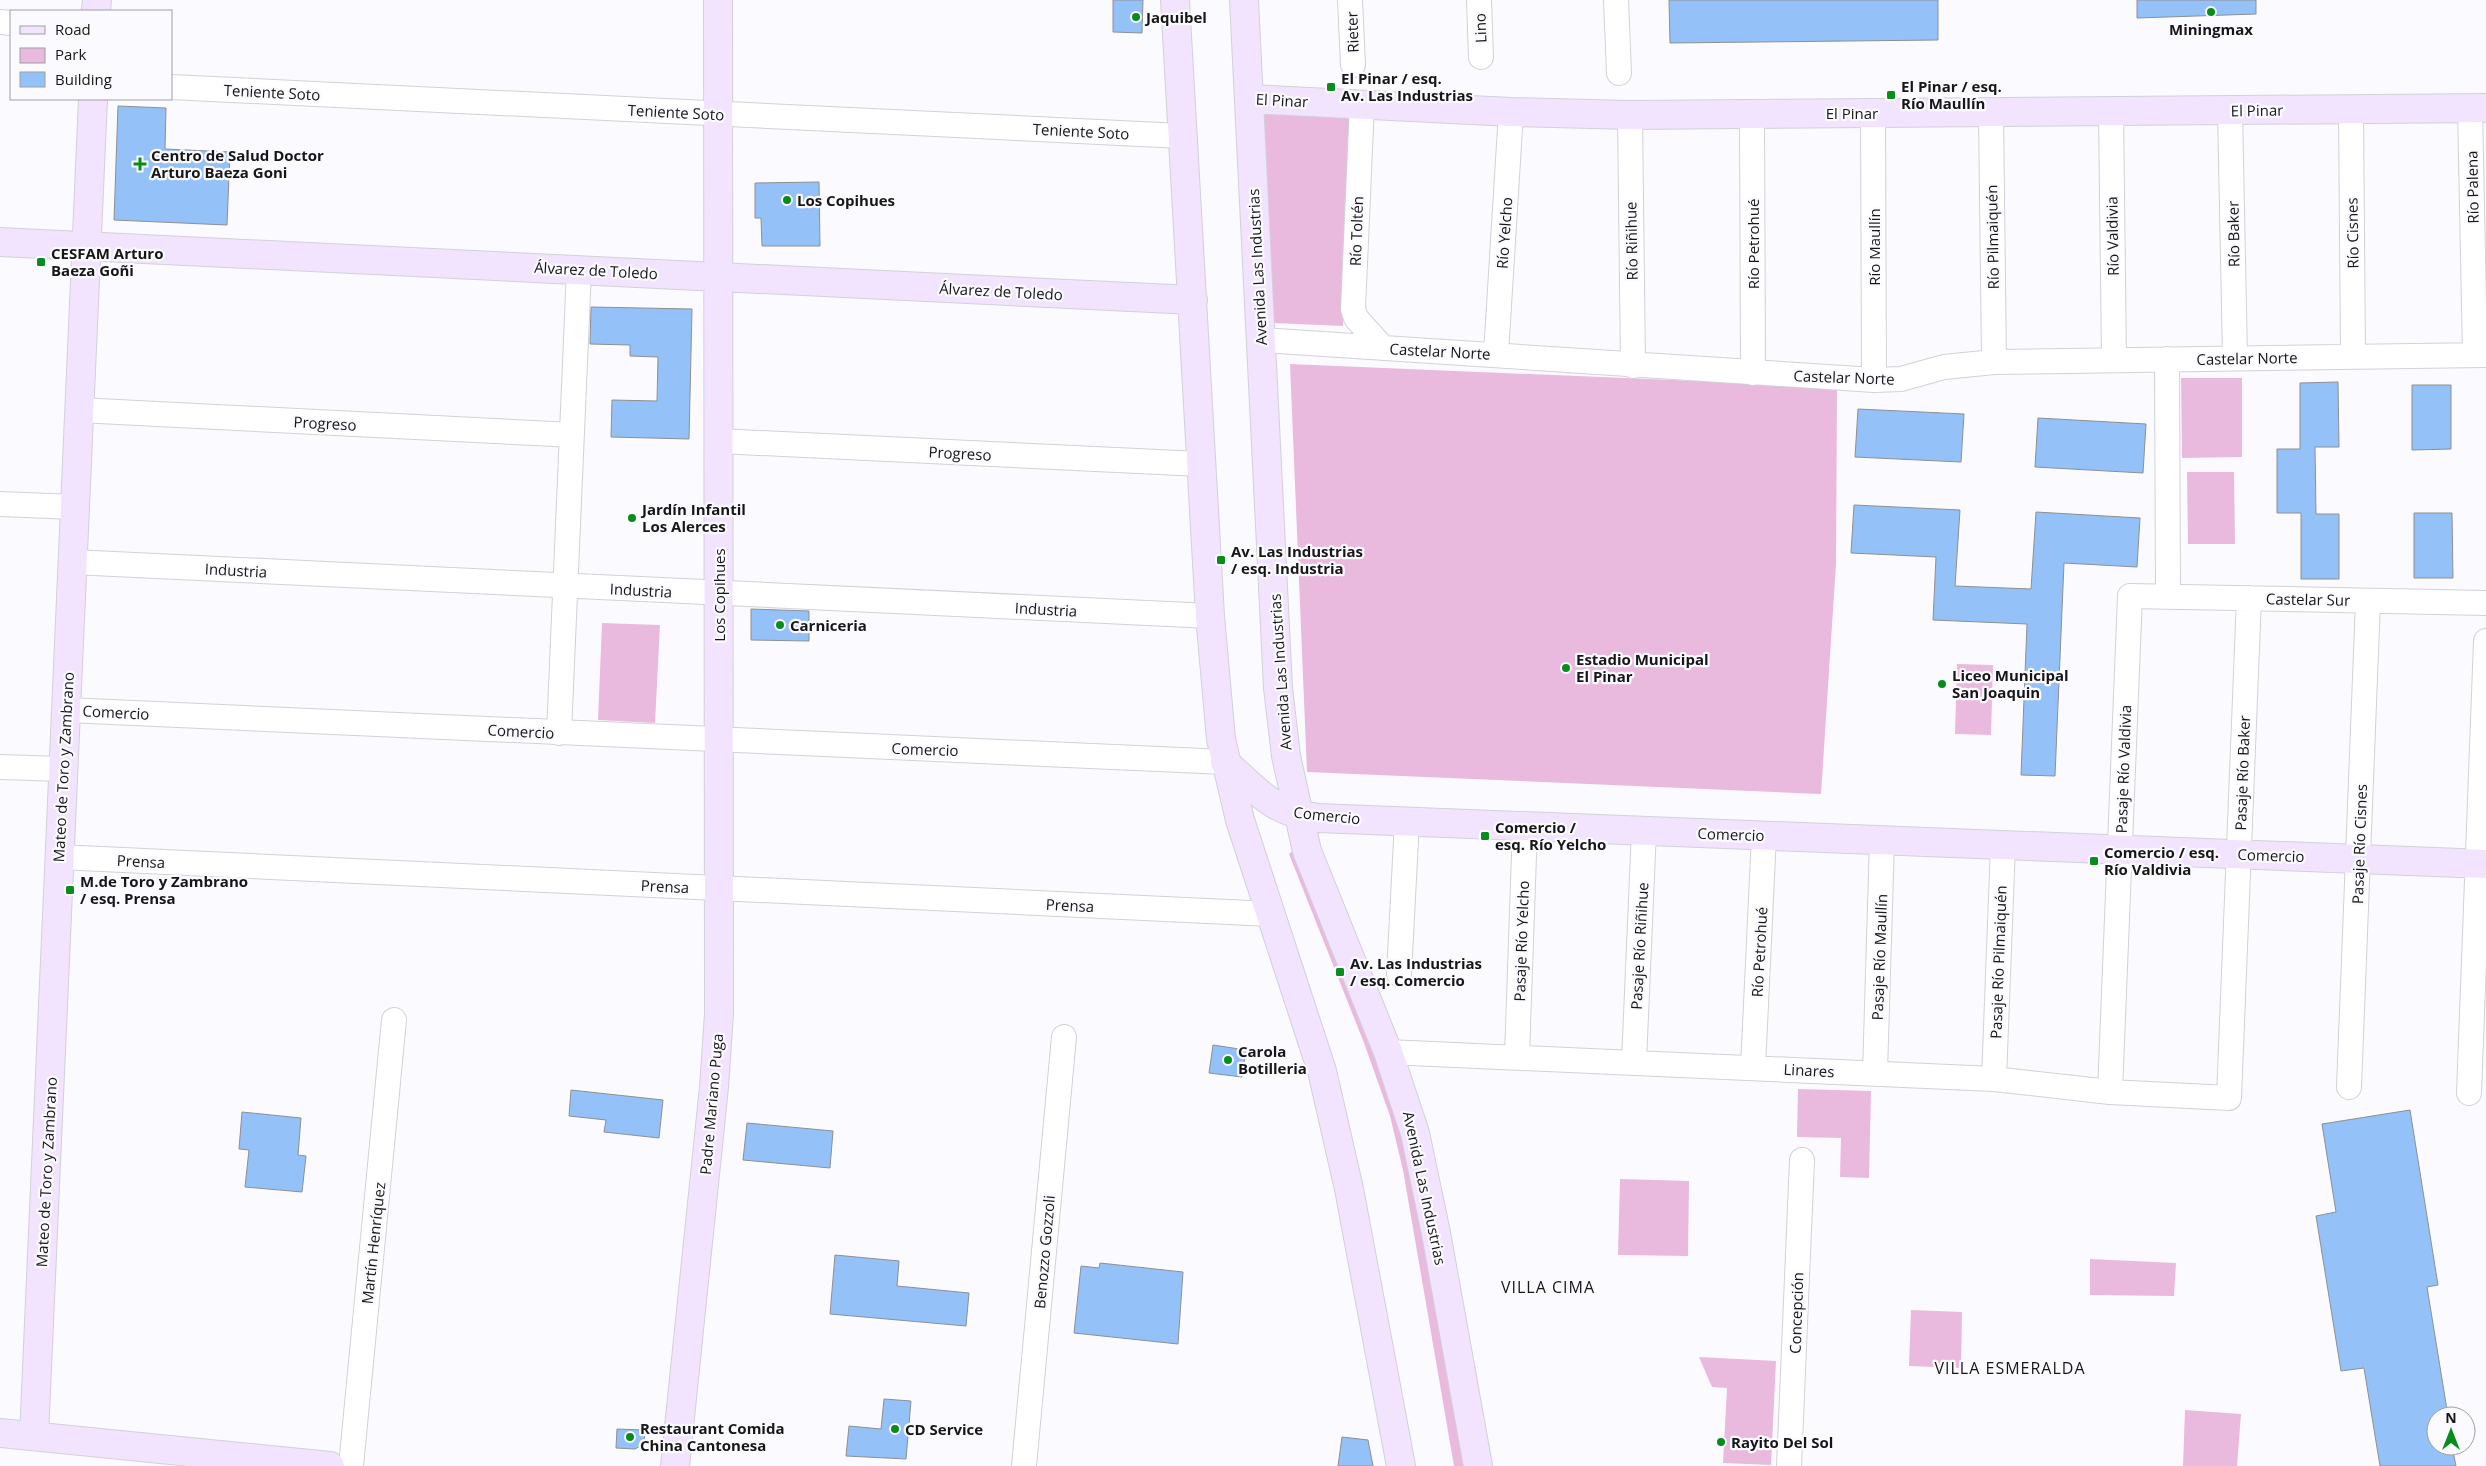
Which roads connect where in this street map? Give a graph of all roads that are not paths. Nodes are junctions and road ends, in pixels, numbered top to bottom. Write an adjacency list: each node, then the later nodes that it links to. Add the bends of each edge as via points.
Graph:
1 (718, 0): 21 (street, Los Copihues)
2 (1175, 0): 24 (street)
3 (1244, 0): 11 (street, Avenida Las Industrias)
4 (1350, 0): 8 (street, Rieter)
5 (1479, 0): 7 (street, Lino)
6 (1616, 0): 9 (street)
7 (1481, 56)
8 (1353, 64)
9 (1619, 73)
10 (172, 87): 21 (street, Teniente Soto)
11 (1248, 98): 13 (street, El Pinar); 30 (street, Avenida Las Industrias)
12 (93, 100): 26 (street, Mateo de Toro y Zambrano)
13 (1362, 104): 18 (street, El Pinar); 31 (street, Río Toltén, via 1353,309 1356,318)
14 (2478, 108): 15 (street, El Pinar); 33 (street, Río Palena)
15 (2351, 109): 16 (street, El Pinar); 34 (street, Río Cisnes)
16 (2230, 110): 17 (street, El Pinar); 35 (street, Río Baker)
17 (2111, 111): 19 (street, El Pinar); 37 (street, Río Valdivia)
18 (1511, 112): 23 (street, El Pinar); 32 (street, Río Yelcho)
19 (1991, 112): 20 (street, El Pinar); 38 (street, Río Pilmaiquén)
20 (1873, 113): 22 (street, El Pinar); 41 (street, Río Maullín)
21 (718, 114): 24 (street, Teniente Soto); 28 (street, Los Copihues)
22 (1752, 114): 23 (street, El Pinar); 40 (street, Río Petrohué)
23 (1630, 115): 39 (street, Río Riñihue)
24 (1182, 136): 29 (street)
25 (0, 242): 26 (street, Álvarez de Toledo)
26 (86, 245): 27 (street, Álvarez de Toledo); 42 (street, Mateo de Toro y Zambrano)
27 (579, 270): 28 (street, Álvarez de Toledo); 43 (street)
28 (718, 276): 29 (street, Álvarez de Toledo); 44 (street, Los Copihues)
29 (1193, 300): 45 (street)
30 (1261, 340): 31 (street, Castelar Norte); 64 (street, Avenida Las Industrias, via 1278,688 1286,756)
31 (1383, 348): 32 (street, Castelar Norte)
32 (1496, 354): 39 (street, Castelar Norte)
33 (2481, 355): 34 (street, Castelar Norte)
34 (2354, 357): 35 (street, Castelar Norte)
35 (2235, 358): 36 (street, Castelar Norte)
36 (2167, 359): 37 (street, Castelar Norte); 52 (street)
37 (2114, 360): 38 (street, Castelar Norte)
38 (1994, 362): 41 (street, Castelar Norte, via 1944,367 1901,379)
39 (1633, 366): 40 (street, Castelar Norte)
40 (1754, 373): 41 (street, Castelar Norte)
41 (1874, 380)
42 (79, 410): 43 (street, Progreso); 47 (street, Mateo de Toro y Zambrano)
43 (572, 435): 49 (street)
44 (719, 441): 45 (street, Progreso); 50 (street, Los Copihues)
45 (1201, 464): 56 (street)
46 (0, 504): 47 (street)
47 (75, 508): 48 (street, Mateo de Toro y Zambrano)
48 (72, 562): 49 (street, Industria); 58 (street, Mateo de Toro y Zambrano)
49 (565, 586): 50 (street, Industria); 59 (street)
50 (719, 594): 56 (street, Industria); 60 (street, Los Copihues)
51 (2130, 596): 52 (street, Castelar Sur); 71 (street, Pasaje Río Valdivia)
52 (2168, 596): 53 (street, Castelar Sur)
53 (2249, 598): 54 (street, Castelar Sur); 72 (street, Pasaje Río Baker)
54 (2368, 601): 55 (street, Castelar Sur); 74 (street, Pasaje Río Cisnes)
55 (2486, 604)
56 (1210, 616): 61 (street)
57 (2486, 641): 75 (street)
58 (66, 710): 59 (street, Comercio); 63 (street, Mateo de Toro y Zambrano)
59 (559, 733): 60 (street, Comercio)
60 (720, 741): 61 (street, Comercio); 76 (street, Padre Mariano Puga)
61 (1225, 762): 64 (street, Comercio, via 1267,800); 77 (street)
62 (0, 767): 63 (street)
63 (63, 769): 73 (street, Mateo de Toro y Zambrano)
64 (1298, 816): 65 (street, Comercio); 81 (street, Avenida Las Industrias, via 1314,871)
65 (1407, 821): 66 (street, Comercio); 78 (street)
66 (1525, 826): 67 (street, Comercio); 82 (street, Pasaje Río Yelcho)
67 (1644, 830): 68 (street, Comercio); 83 (street, Pasaje Río Riñihue)
68 (1764, 835): 69 (street, Comercio); 84 (street, Río Petrohué)
69 (1882, 840): 70 (street, Comercio); 85 (street, Pasaje Río Maullín)
70 (2003, 845): 71 (street, Comercio); 86 (street, Pasaje Río Pilmaiquén)
71 (2120, 849): 72 (street, Comercio); 88 (street, Pasaje Río Valdivia)
72 (2239, 854): 74 (street, Comercio); 90 (street, Pasaje Río Baker)
73 (60, 857): 76 (street, Prensa); 93 (street, Mateo de Toro y Zambrano)
74 (2358, 859): 75 (street, Comercio); 87 (street, Pasaje Río Cisnes)
75 (2482, 864): 89 (street)
76 (720, 888): 77 (street, Prensa); 97 (street, Padre Mariano Puga, via 716,1057)
77 (1271, 914): 99 (street, via 1311,1033 1329,1099)
78 (1399, 974)
79 (394, 1020): 96 (street, Martín Henríquez)
80 (1064, 1037): 98 (street, Benozzo Gozzoli)
81 (1388, 1052): 82 (street, Linares); 100 (street, Avenida Las Industrias, via 1419,1152)
82 (1517, 1056): 83 (street, Linares)
83 (1634, 1062): 84 (street, Linares)
84 (1754, 1068): 85 (street, Linares)
85 (1875, 1074): 86 (street, Linares)
86 (1994, 1079): 88 (street, Linares)
87 (2349, 1087)
88 (2110, 1092): 90 (street, Linares)
89 (2469, 1093)
90 (2229, 1098)
91 (1802, 1160): 101 (street, Concepción)
92 (0, 1432): 93 (street)
93 (34, 1436): 94 (street)
94 (235, 1461): 95 (street)
95 (330, 1466)
96 (351, 1466)
97 (675, 1466)
98 (1024, 1466)
99 (1401, 1466)
100 (1478, 1466)
101 (1789, 1466)

